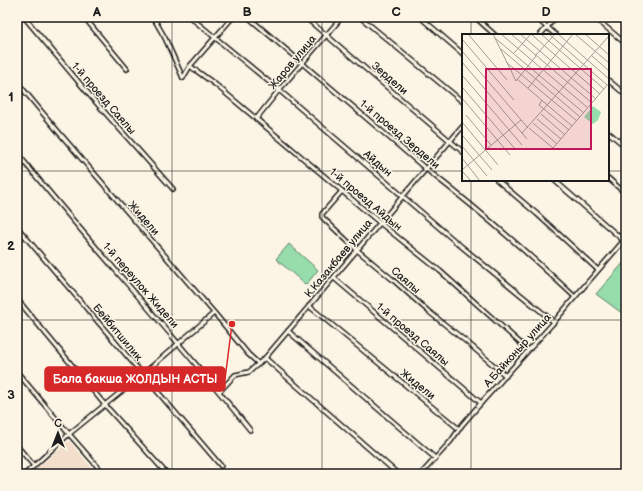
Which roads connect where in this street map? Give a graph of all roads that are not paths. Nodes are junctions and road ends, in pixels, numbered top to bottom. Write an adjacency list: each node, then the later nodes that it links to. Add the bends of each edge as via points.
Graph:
1 (24, 17): 42 (street, 1-й проезд Саялы)
2 (84, 17): 25 (street)
3 (154, 17): 24 (street, via 183,78)
4 (190, 17): 20 (street, Айдын)
5 (233, 17): 20 (street)
6 (248, 17): 23 (street, 1-й проезд Зердели)
7 (305, 17): 19 (street, Зердели)
8 (342, 17): 19 (street, Жаров улица)
9 (360, 17): 30 (street)
10 (420, 17): 22 (street)
11 (475, 17): 16 (street)
12 (535, 17): 15 (street)
13 (556, 17): 15 (street)
14 (594, 17): 21 (street)
15 (547, 27): 17 (street); 18 (street)
16 (494, 34)
17 (541, 34)
18 (555, 34)
19 (326, 35): 23 (street, Жаров улица); 34 (street, Зердели)
20 (215, 38): 24 (street); 28 (street, Айдын)
21 (626, 44)
22 (462, 53)
23 (303, 63): 28 (street, Жаров улица); 38 (street, 1-й проезд Зердели)
24 (190, 66): 31 (street, 1-й проезд Айдын)
25 (127, 69)
26 (609, 81): 29 (street)
27 (17, 82): 55 (street, Жидели)
28 (279, 90): 31 (street, Жаров улица); 45 (street, Айдын)
29 (626, 95)
30 (462, 101)
31 (256, 119): 43 (street, 1-й проезд Айдын)
32 (462, 127): 34 (street, К.Казакбаев улица)
33 (609, 133): 35 (street)
34 (450, 141): 36 (street, Зердели); 38 (street, К.Казакбаев улица)
35 (626, 148)
36 (462, 151)
37 (17, 153): 58 (street, 1-й переулок Жидели)
38 (426, 169): 45 (street, К.Казакбаев улица); 52 (street, 1-й проезд Зердели, via 507,235)
39 (609, 179): 44 (street)
40 (498, 181): 50 (street)
41 (555, 181): 48 (street)
42 (173, 189)
43 (342, 191): 46 (street, 1-й проезд Айдын); 49 (street, Саялы, via 322,217)
44 (626, 194)
45 (403, 196): 46 (street, К.Казакбаев улица); 56 (street, Айдын)
46 (380, 223): 49 (street, К.Казакбаев улица); 59 (street, 1-й проезд Айдын)
47 (17, 227): 63 (street, Бейбитшилик)
48 (625, 239): 50 (street, А.Байконыр улица)
49 (358, 250): 51 (street, К.Казакбаев улица); 64 (street, Саялы)
50 (598, 270): 52 (street, А.Байконыр улица)
51 (334, 278): 54 (street, К.Казакбаев улица); 66 (street, 1-й проезд Саялы)
52 (574, 297): 56 (street, А.Байконыр улица)
53 (17, 299): 67 (street)
54 (309, 306): 57 (street, К.Казакбаев улица); 68 (street, Жидели)
55 (214, 313): 58 (street); 61 (street, Жидели)
56 (554, 322): 59 (street, А.Байконыр улица)
57 (288, 331): 60 (street, К.Казакбаев улица); 72 (street)
58 (179, 343): 63 (street); 65 (street, 1-й переулок Жидели)
59 (528, 350): 64 (street, А.Байконыр улица)
60 (265, 358): 61 (street, К.Казакбаев улица); 78 (street)
61 (259, 364): 65 (street, К.Казакбаев улица, via 249,372 235,375)
62 (17, 372): 70 (street)
63 (143, 374): 67 (street); 74 (street, Бейбитшилик)
64 (506, 376): 66 (street, А.Байконыр улица)
65 (220, 391): 69 (street, 1-й переулок Жидели)
66 (481, 403): 68 (street, А.Байконыр улица)
67 (105, 405): 70 (street); 77 (street)
68 (459, 429): 72 (street, А.Байконыр улица)
69 (250, 430)
70 (69, 434): 73 (street); 76 (street)
71 (17, 446): 73 (street)
72 (435, 458): 79 (street, А.Байконыр улица)
73 (34, 466): 75 (street)
74 (221, 466)
75 (25, 474)
76 (104, 474)
77 (167, 474)
78 (398, 474)
79 (421, 474)

